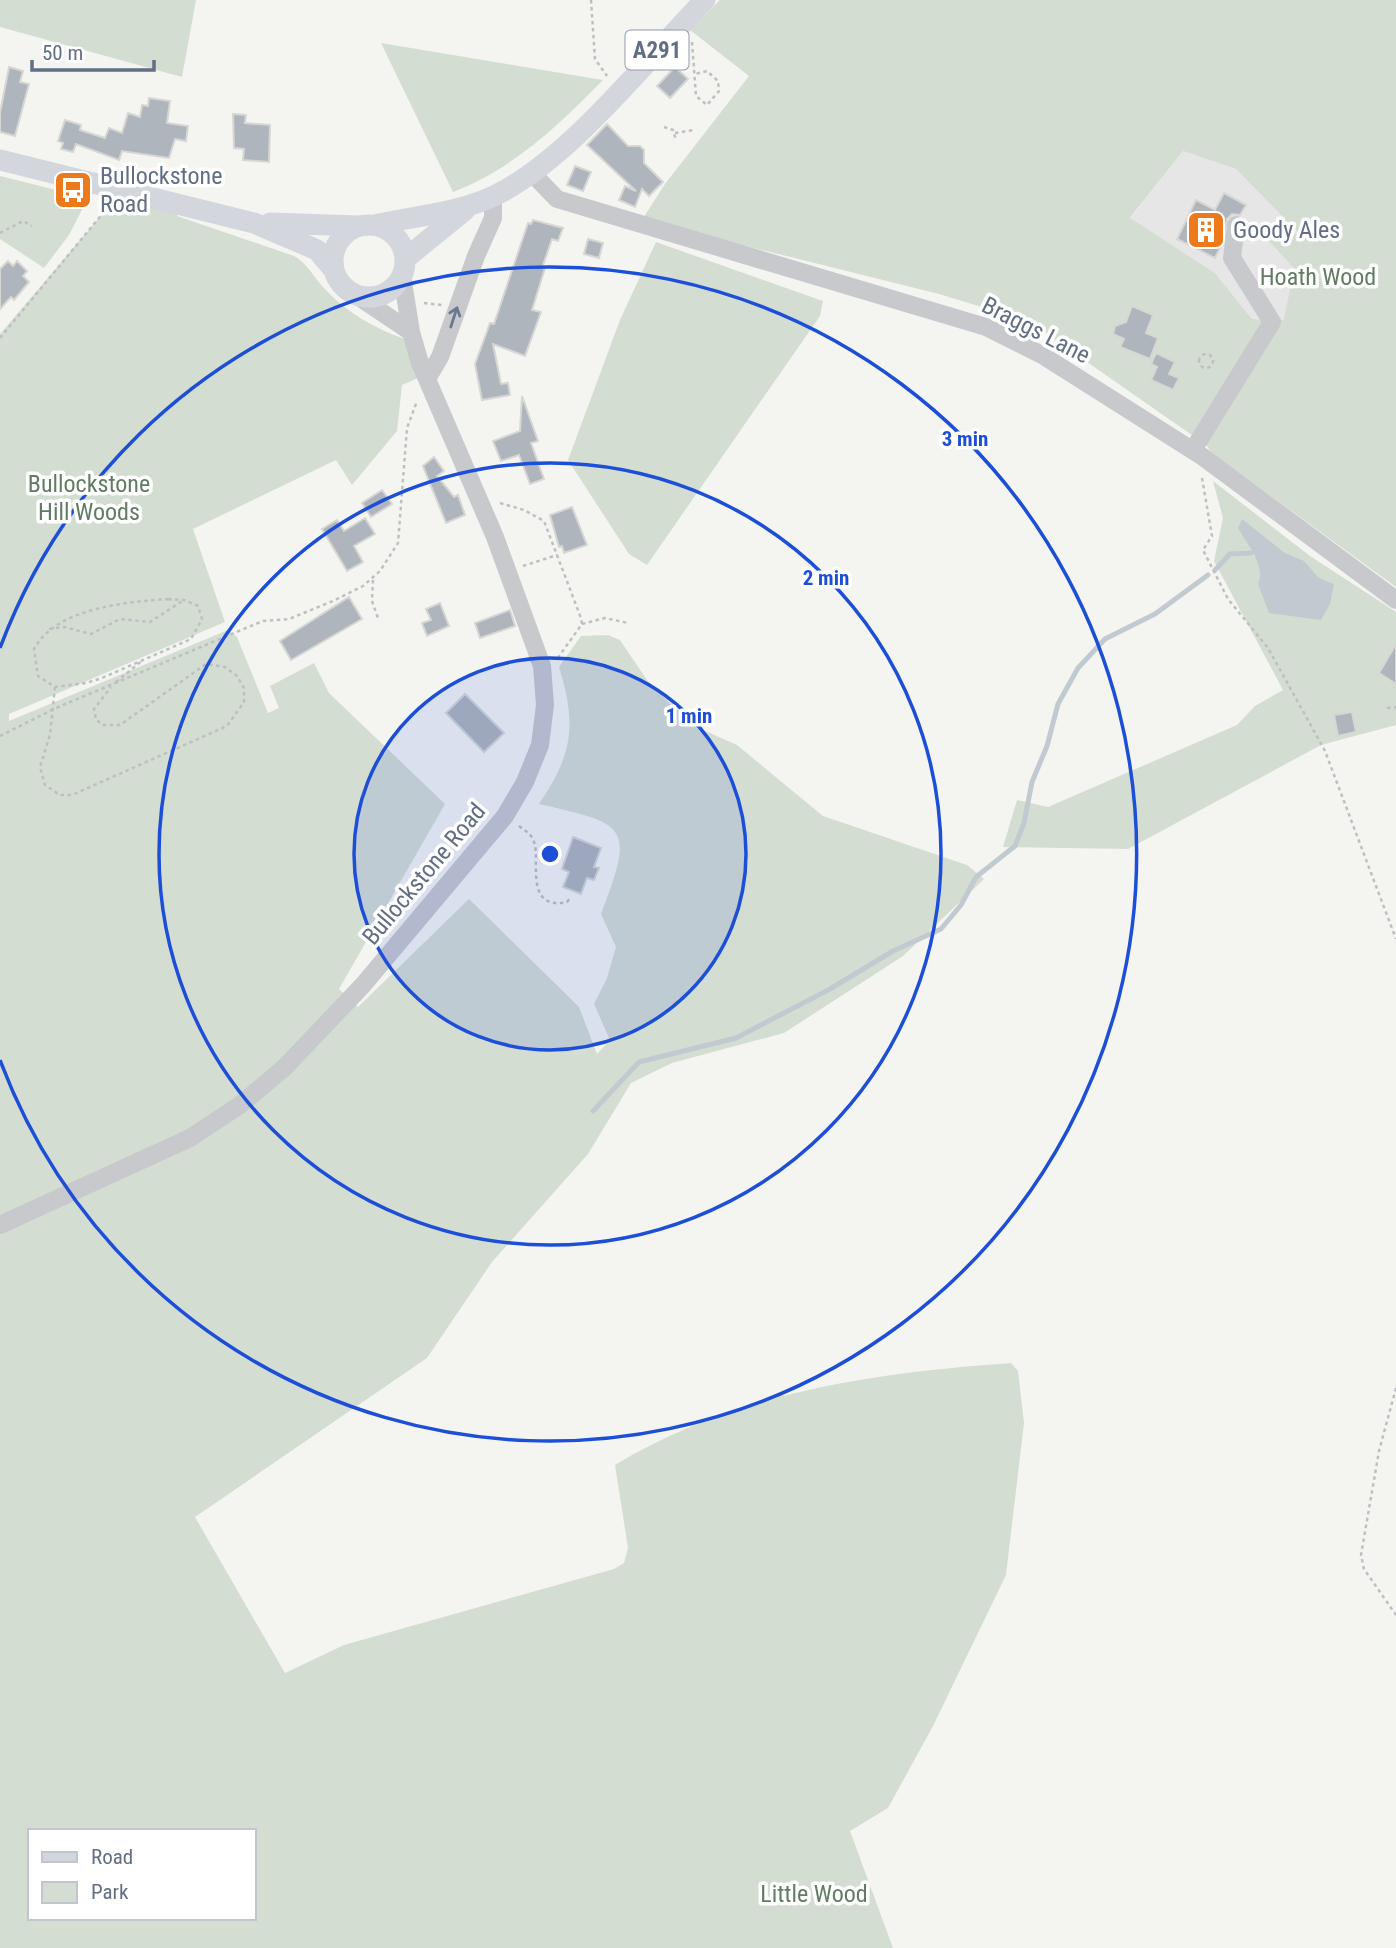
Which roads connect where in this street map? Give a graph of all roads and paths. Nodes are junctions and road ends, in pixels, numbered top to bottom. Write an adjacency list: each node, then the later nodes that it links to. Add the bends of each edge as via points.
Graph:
1 (591, 0): 5 (path, via 595,59 601,71)
2 (705, 0): 3 (main road, A291)
3 (680, 26): 4 (path, via 692,42); 5 (main road, A291)
4 (695, 74): 4 (path, via 696,96 707,105 719,91 718,81 707,71)
5 (624, 87): 11 (main road, A291)
6 (664, 127): 8 (path)
7 (694, 130): 8 (path)
8 (676, 133): 9 (path)
9 (676, 140)
10 (0, 160): 12 (main road, A291)
11 (531, 172): 13 (main road, A291); 26 (street, Braggs Lane, via 557,199 986,327 1042,355)
12 (122, 191): 14 (main road, A291); 23 (path)
13 (484, 200): 17 (main road, A291); 19 (main road, A291, via 446,222); 25 (street, one-way to 13, via 493,218)
14 (254, 223): 17 (main road, A291); 20 (main road, A291, via 317,250)
15 (1237, 225): 26 (street, via 1232,258 1272,322)
16 (32, 226): 18 (path, via 23,221)
17 (367, 226): 19 (main road, via 395,236); 20 (main road, via 342,236)
18 (0, 233)
19 (404, 267): 21 (main road, via 388,293); 22 (street, Bullockstone Road)
20 (333, 269): 21 (main road, via 340,284)
21 (359, 297): 22 (street)
22 (411, 332): 25 (street, Bullockstone Road)
23 (0, 338)
24 (1200, 365): 24 (path, via 1200,359 1208,352 1212,366 1206,370)
25 (429, 386): 27 (street, Bullockstone Road); 30 (path, via 417,401 407,428 398,543)
26 (1198, 454): 32 (street, Braggs Lane); 46 (path, via 1212,536 1203,550 1228,599 1268,648 1325,751)
27 (481, 506): 28 (path, via 499,503 544,521); 38 (street, Bullockstone Road)
28 (557, 555): 29 (path); 35 (path)
29 (520, 567)
30 (373, 580): 33 (path, via 372,601); 39 (path, via 289,619 263,621)
31 (184, 600): 36 (path, via 127,602 59,622); 36 (path, via 150,622 120,619 91,634 64,626); 37 (path, via 198,607 200,629 191,639)
32 (1396, 600)
33 (379, 621)
34 (628, 623): 35 (path, via 605,618)
35 (582, 624): 38 (path, via 557,660)
36 (48, 630): 40 (path, via 34,649 34,667 38,676)
37 (143, 660): 39 (path); 40 (path, via 86,684)
38 (542, 666): 44 (street, Bullockstone Road, via 545,705 540,745)
39 (113, 684): 40 (path, via 94,709 102,725 120,725 206,664 225,667 237,676 244,688 244,702 237,715 215,733 72,795 60,795 45,785 40,766 50,735); 43 (path)
40 (55, 687)
41 (1396, 707): 42 (path)
42 (1387, 708)
43 (0, 736)
44 (505, 816): 45 (path, via 532,836 537,858 533,877 544,896 560,904); 47 (street, Bullockstone Road, via 326,1027 240,1105 190,1138)
45 (571, 897)
46 (1396, 939)
47 (0, 1225)
48 (1396, 1388): 49 (path, via 1379,1451 1361,1556 1364,1569)
49 (1396, 1615)

